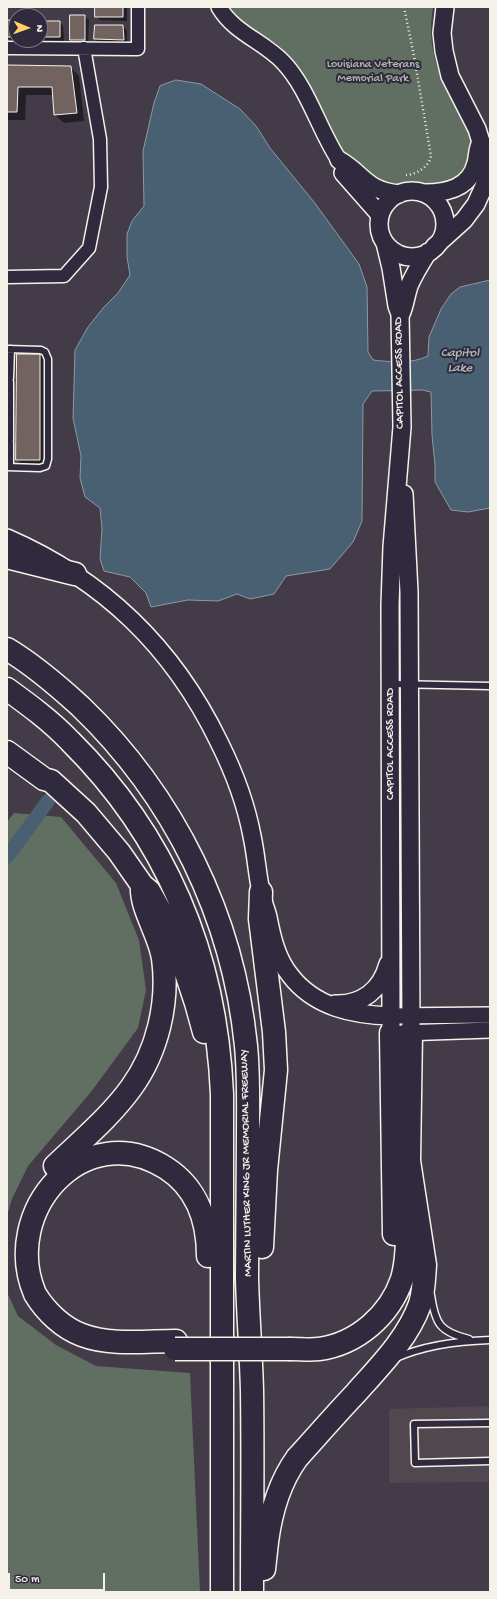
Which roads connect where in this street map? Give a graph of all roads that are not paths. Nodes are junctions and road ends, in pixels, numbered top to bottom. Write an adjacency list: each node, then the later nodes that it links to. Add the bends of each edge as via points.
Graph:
1 (138, 7): 5 (street, via 138,48)
2 (219, 7): 7 (street, via 235,27 266,47 289,68)
3 (445, 7): 6 (main road, via 442,33 450,76)
4 (7, 48): 5 (street)
5 (84, 48): 13 (street, via 100,139 101,187 89,248 64,276)
6 (481, 142): 8 (main road, via 473,172 462,184 444,193); 12 (main road, via 486,147 488,160 485,184 479,200 464,220)
7 (339, 160): 9 (main road, via 377,190); 10 (main road, via 341,171)
8 (424, 193): 9 (main road, via 414,191); 12 (main road, via 436,200 444,215 444,231)
9 (399, 194): 10 (main road, via 389,200)
10 (380, 216): 11 (main road, via 379,231)
11 (385, 243): 12 (main road, via 405,256 415,256); 14 (main road, CAPITOL ACCESS ROAD)
12 (431, 249): 14 (main road, via 420,264 409,287 405,306)
13 (7, 277)
14 (400, 314): 18 (main road, CAPITOL ACCESS ROAD)
15 (9, 349): 16 (lane); 19 (lane, via 41,350 48,359 46,466)
16 (9, 383): 17 (lane)
17 (9, 427): 19 (lane)
18 (400, 456): 24 (main road, CAPITOL ACCESS ROAD, via 391,573); 25 (main road, CAPITOL ACCESS ROAD, via 409,569)
19 (9, 467)
20 (7, 538): 22 (main road)
21 (7, 557): 22 (highway)
22 (75, 574): 32 (main road, via 117,606 150,637 201,708 226,757 245,808)
23 (7, 649): 46 (highway, MARTIN LUTHER KING JR MEMORIAL FREEWAY, via 62,689 131,760 168,813 190,852 225,937 240,1004 247,1069 248,1278)
24 (391, 684): 25 (lane); 33 (main road, CAPITOL ACCESS ROAD)
25 (410, 684): 26 (lane); 36 (main road, CAPITOL ACCESS ROAD)
26 (490, 686)
27 (7, 689): 38 (highway, MARTIN LUTHER KING JR MEMORIAL FREEWAY, via 60,731 96,768 132,814 160,858 188,919 203,965 217,1034)
28 (7, 741): 30 (highway, via 48,774)
29 (7, 752): 30 (highway, via 44,779)
30 (51, 781): 31 (highway, via 77,803 110,840)
31 (142, 886): 38 (highway, via 149,891 162,914 179,952); 43 (highway, via 141,895 157,936 163,962 164,993 157,1035 144,1066 116,1107 43,1177 30,1194 17,1225 14,1260 18,1277 30,1303 48,1324 69,1338 100,1349)
32 (261, 892): 34 (main road, via 273,940 284,967 308,994); 46 (highway, via 260,919 274,1032 276,1070 266,1170)
33 (391, 954): 34 (main road, via 383,979 365,998 350,1004); 36 (main road, CAPITOL ACCESS ROAD)
34 (327, 1004): 36 (main road, via 352,1013)
35 (490, 1016): 36 (street)
36 (401, 1024): 37 (street); 39 (highway); 44 (highway, via 394,1252 390,1279 378,1304 353,1327 321,1340)
37 (490, 1030)
38 (222, 1094): 48 (highway, MARTIN LUTHER KING JR MEMORIAL FREEWAY)
39 (410, 1161): 40 (highway); 44 (highway, via 404,1268 392,1301 369,1327 340,1344 320,1349)
40 (424, 1251): 41 (lane, via 431,1299 437,1319 446,1332); 45 (highway, via 424,1280 419,1304 399,1342)
41 (472, 1340): 42 (lane); 45 (lane, via 414,1351)
42 (490, 1340)
43 (176, 1345): 44 (highway); 48 (highway, via 113,1341 82,1335 57,1320 35,1294 24,1263 23,1244 27,1219 33,1204 45,1188 74,1164 92,1157 122,1153 145,1158 173,1173 188,1188 200,1207 208,1243 208,1327)
44 (292, 1345)
45 (381, 1366): 52 (highway, via 297,1458 283,1480 270,1524)
46 (252, 1391): 51 (highway, MARTIN LUTHER KING JR MEMORIAL FREEWAY)
47 (490, 1423): 49 (lane, via 414,1424 415,1463)
48 (221, 1460): 50 (highway, MARTIN LUTHER KING JR MEMORIAL FREEWAY)
49 (490, 1462)
50 (222, 1592)
51 (252, 1592)
52 (259, 1592)

